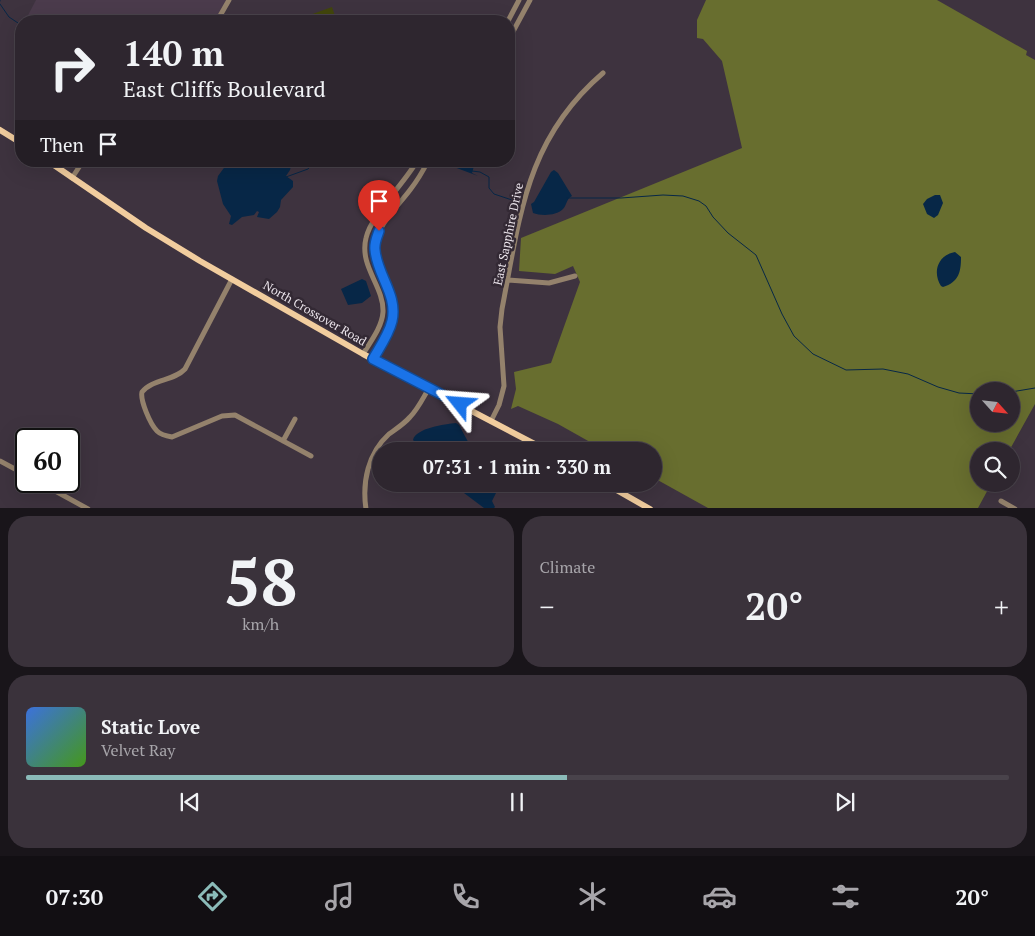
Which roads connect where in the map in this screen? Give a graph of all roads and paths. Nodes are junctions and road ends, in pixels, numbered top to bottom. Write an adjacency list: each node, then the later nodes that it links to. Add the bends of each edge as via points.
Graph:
1 (229, 0): 4 (street)
2 (519, 0): 5 (street)
3 (530, 0): 6 (street)
4 (220, 15)
5 (511, 15)
6 (515, 28)
7 (603, 73): 17 (street, East Sapphire Drive, via 558,122 539,155 523,199)
8 (0, 130): 9 (main road)
9 (15, 139)
10 (56, 167): 14 (main road, North Crossover Road)
11 (80, 167): 14 (street)
12 (413, 167): 18 (street, via 375,218 365,238 367,266 383,311)
13 (424, 167): 19 (street, via 385,222 375,242 393,310 388,332)
14 (72, 178): 16 (main road, North Crossover Road)
15 (575, 276): 17 (street, via 548,283)
16 (232, 279): 18 (main road, North Crossover Road); 23 (street, via 185,369 178,375 146,387 141,398 152,424 165,436 179,435 230,414)
17 (508, 280): 22 (street, East Sapphire Drive, via 500,327 504,386)
18 (363, 354): 19 (main road, North Crossover Road)
19 (373, 359): 20 (main road, North Crossover Road)
20 (429, 388): 22 (main road, North Crossover Road); 32 (street, via 408,420 381,443 370,463 364,485)
21 (295, 419): 23 (street)
22 (491, 421): 24 (main road, North Crossover Road)
23 (283, 441): 25 (street)
24 (531, 442)
25 (311, 456)
26 (0, 461): 27 (street)
27 (15, 469)
28 (621, 492): 33 (main road)
29 (58, 493): 31 (street)
30 (1001, 500): 34 (street)
31 (88, 508)
32 (366, 508)
33 (650, 508)
34 (1015, 508)

